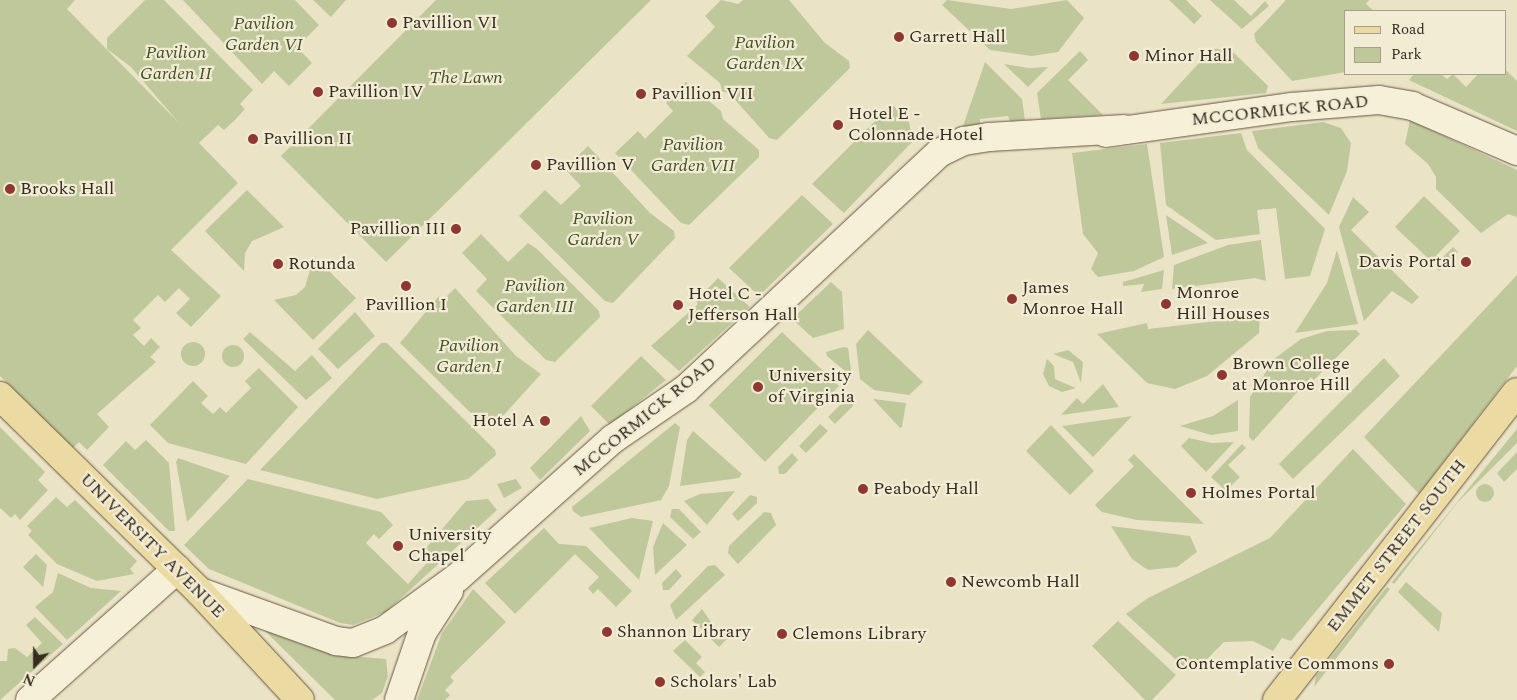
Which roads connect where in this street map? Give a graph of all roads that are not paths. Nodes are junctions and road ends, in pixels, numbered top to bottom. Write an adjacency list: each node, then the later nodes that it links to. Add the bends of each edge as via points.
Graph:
1 (1517, 151): 5 (street, MCCORMICK ROAD, via 1412,106 1379,100 1124,129 990,137 964,142 940,153 686,389 613,439)
2 (1517, 392): 12 (main road, EMMET STREET SOUTH)
3 (0, 396): 4 (main road, UNIVERSITY AVENUE)
4 (177, 569): 6 (main road, UNIVERSITY AVENUE); 9 (street)
5 (458, 578): 7 (street, MCCORMICK ROAD); 8 (street, MCCORMICK ROAD)
6 (200, 592): 7 (street, MCCORMICK ROAD, via 336,641 353,643); 10 (main road, UNIVERSITY AVENUE)
7 (385, 630): 8 (street, via 406,644)
8 (410, 660): 11 (street, MCCORMICK ROAD)
9 (30, 700)
10 (300, 700)
11 (399, 700)
12 (1277, 700)

